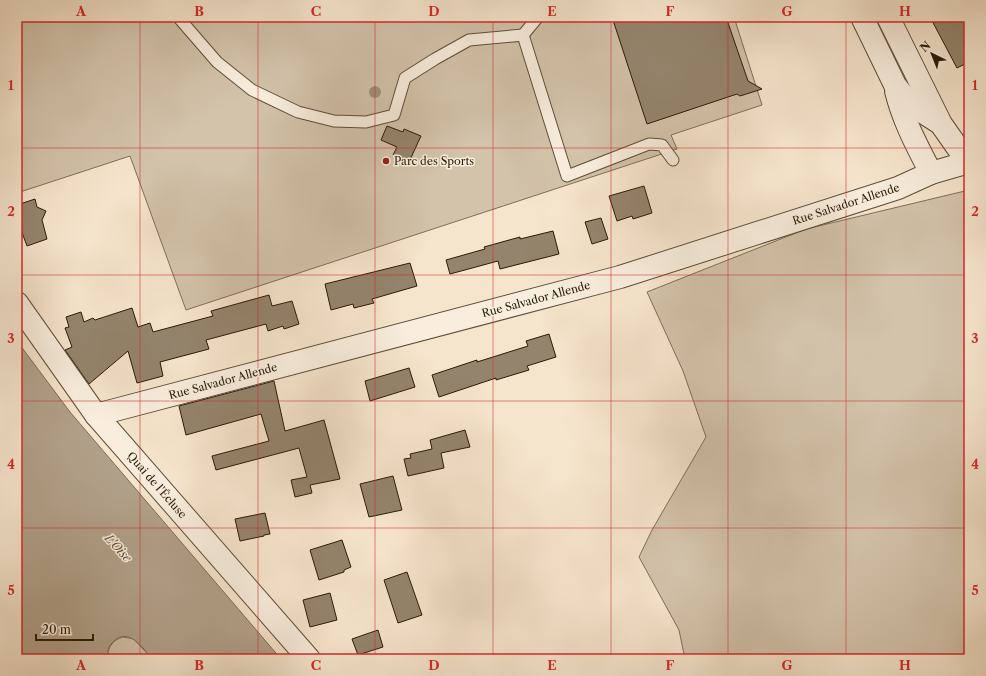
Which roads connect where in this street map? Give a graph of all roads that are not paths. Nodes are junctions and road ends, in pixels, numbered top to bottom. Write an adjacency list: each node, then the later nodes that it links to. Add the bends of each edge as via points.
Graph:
1 (178, 17): 5 (lane, via 216,62 252,90 298,112 334,121 366,122 394,115 405,78 435,59 469,40)
2 (538, 17): 5 (lane)
3 (862, 17): 6 (street)
4 (888, 17): 7 (street)
5 (523, 35): 8 (lane, via 566,176 649,144 662,145)
6 (895, 86): 7 (street, via 910,104); 10 (street, via 913,139)
7 (941, 124): 9 (street)
8 (673, 160)
9 (968, 161): 10 (street, Rue Salvador Allende)
10 (931, 173): 12 (street, Rue Salvador Allende, via 898,188 620,276)
11 (17, 303): 12 (street, Quai de l'Écluse)
12 (96, 415): 13 (street, Quai de l'Écluse)
13 (309, 659)

